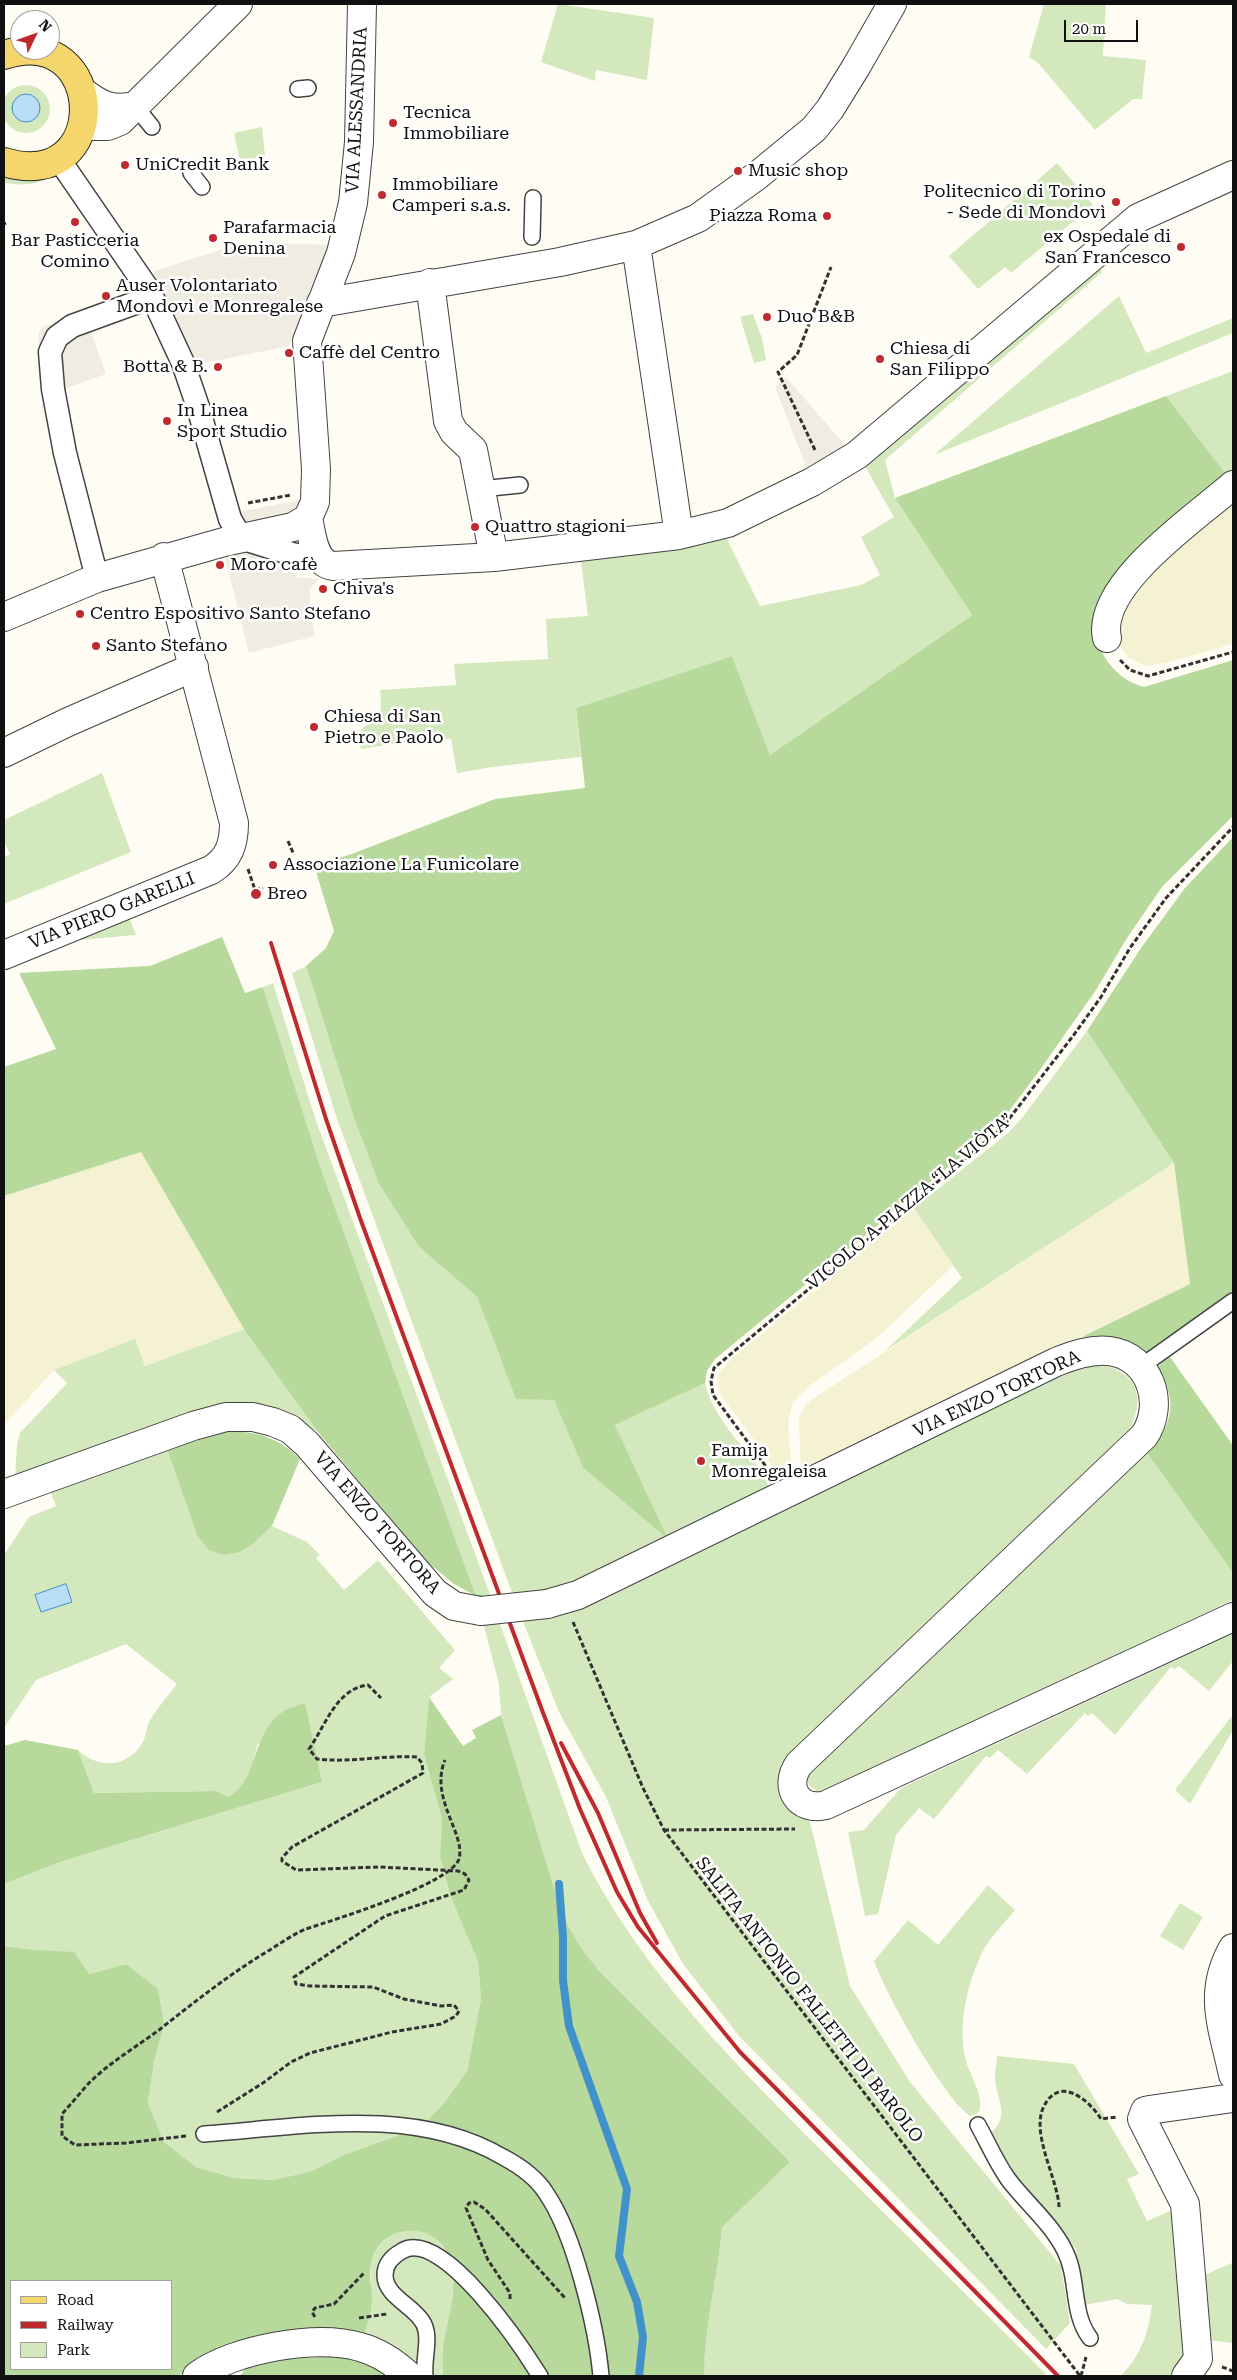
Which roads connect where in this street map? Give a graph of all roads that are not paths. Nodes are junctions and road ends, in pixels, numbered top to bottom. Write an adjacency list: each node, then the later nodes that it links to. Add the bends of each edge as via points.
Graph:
1 (238, 4): 6 (street)
2 (362, 4): 19 (street, VIA ALESSANDRIA, via 354,88 359,151 352,203 344,244)
3 (892, 4): 16 (street, via 830,109 809,134 702,216)
4 (8, 49): 5 (main road, via 51,56 66,65)
5 (83, 92): 6 (street, via 104,107); 7 (main road)
6 (135, 106): 7 (street, via 120,121 108,126); 8 (lane)
7 (83, 126): 9 (main road, via 76,140)
8 (152, 128)
9 (58, 158): 10 (main road, via 37,166 20,167); 24 (street, via 150,292 184,365)
10 (4, 162)
11 (190, 173): 13 (lane)
12 (1233, 175): 25 (street, via 1138,218 857,455 812,482 728,522)
13 (202, 187)
14 (533, 198): 15 (lane)
15 (532, 237)
16 (636, 245): 17 (street, via 560,262); 25 (street)
17 (430, 283): 19 (street); 22 (street, via 448,421 454,432 473,450)
18 (149, 298): 29 (street, via 64,331 52,344 53,389 65,453)
19 (321, 303): 23 (street, VIA ALESSANDRIA, via 307,341 316,469)
20 (520, 485): 22 (lane)
21 (1233, 485): 31 (street, via 1138,568 1110,607 1106,621)
22 (481, 489): 27 (street)
23 (306, 505): 24 (street, via 293,527); 28 (street, VIA ALESSANDRIA)
24 (231, 522): 26 (street); 28 (street, via 292,554)
25 (679, 535): 27 (street)
26 (164, 557): 29 (street); 32 (street)
27 (494, 557): 28 (street)
28 (326, 563)
29 (97, 578): 30 (street)
30 (4, 617)
31 (1107, 638)
32 (194, 667): 33 (street); 34 (street, VIA PIERO GARELLI, via 234,823 231,849 219,865)
33 (4, 753)
34 (4, 955)
35 (1233, 1301): 36 (lane)
36 (1139, 1368): 37 (street, VIA ENZO TORTORA, bridge, via 1123,1355 1111,1351 1087,1352 1066,1358 578,1595 547,1604 481,1611 454,1606 436,1593 308,1444 290,1429 264,1419 234,1416 193,1426); 38 (street, VIA ENZO TORTORA, via 1151,1385 1156,1404 1144,1436 799,1764 793,1774 792,1788 804,1803 826,1805)
37 (4, 1494)
38 (1233, 1617)
39 (1233, 1948): 40 (street, via 1220,1976 1218,1994)
40 (1233, 2075)
41 (1233, 2098): 50 (street, via 1149,2110 1142,2118 1185,2204 1198,2359)
42 (978, 2125): 44 (lane, via 1008,2178 1066,2251 1072,2268 1078,2314)
43 (204, 2134): 49 (lane, via 342,2124 398,2124 448,2132 487,2147 516,2164 546,2192 576,2257 596,2336)
44 (1090, 2338)
45 (197, 2376): 46 (street, via 237,2357 294,2345 329,2343 353,2345 376,2352)
46 (409, 2376)
47 (425, 2376): 48 (lane, via 427,2331 422,2320 390,2288 385,2275 392,2258 416,2247 432,2251 446,2261 485,2301)
48 (540, 2376)
49 (601, 2376)
50 (1186, 2376)

